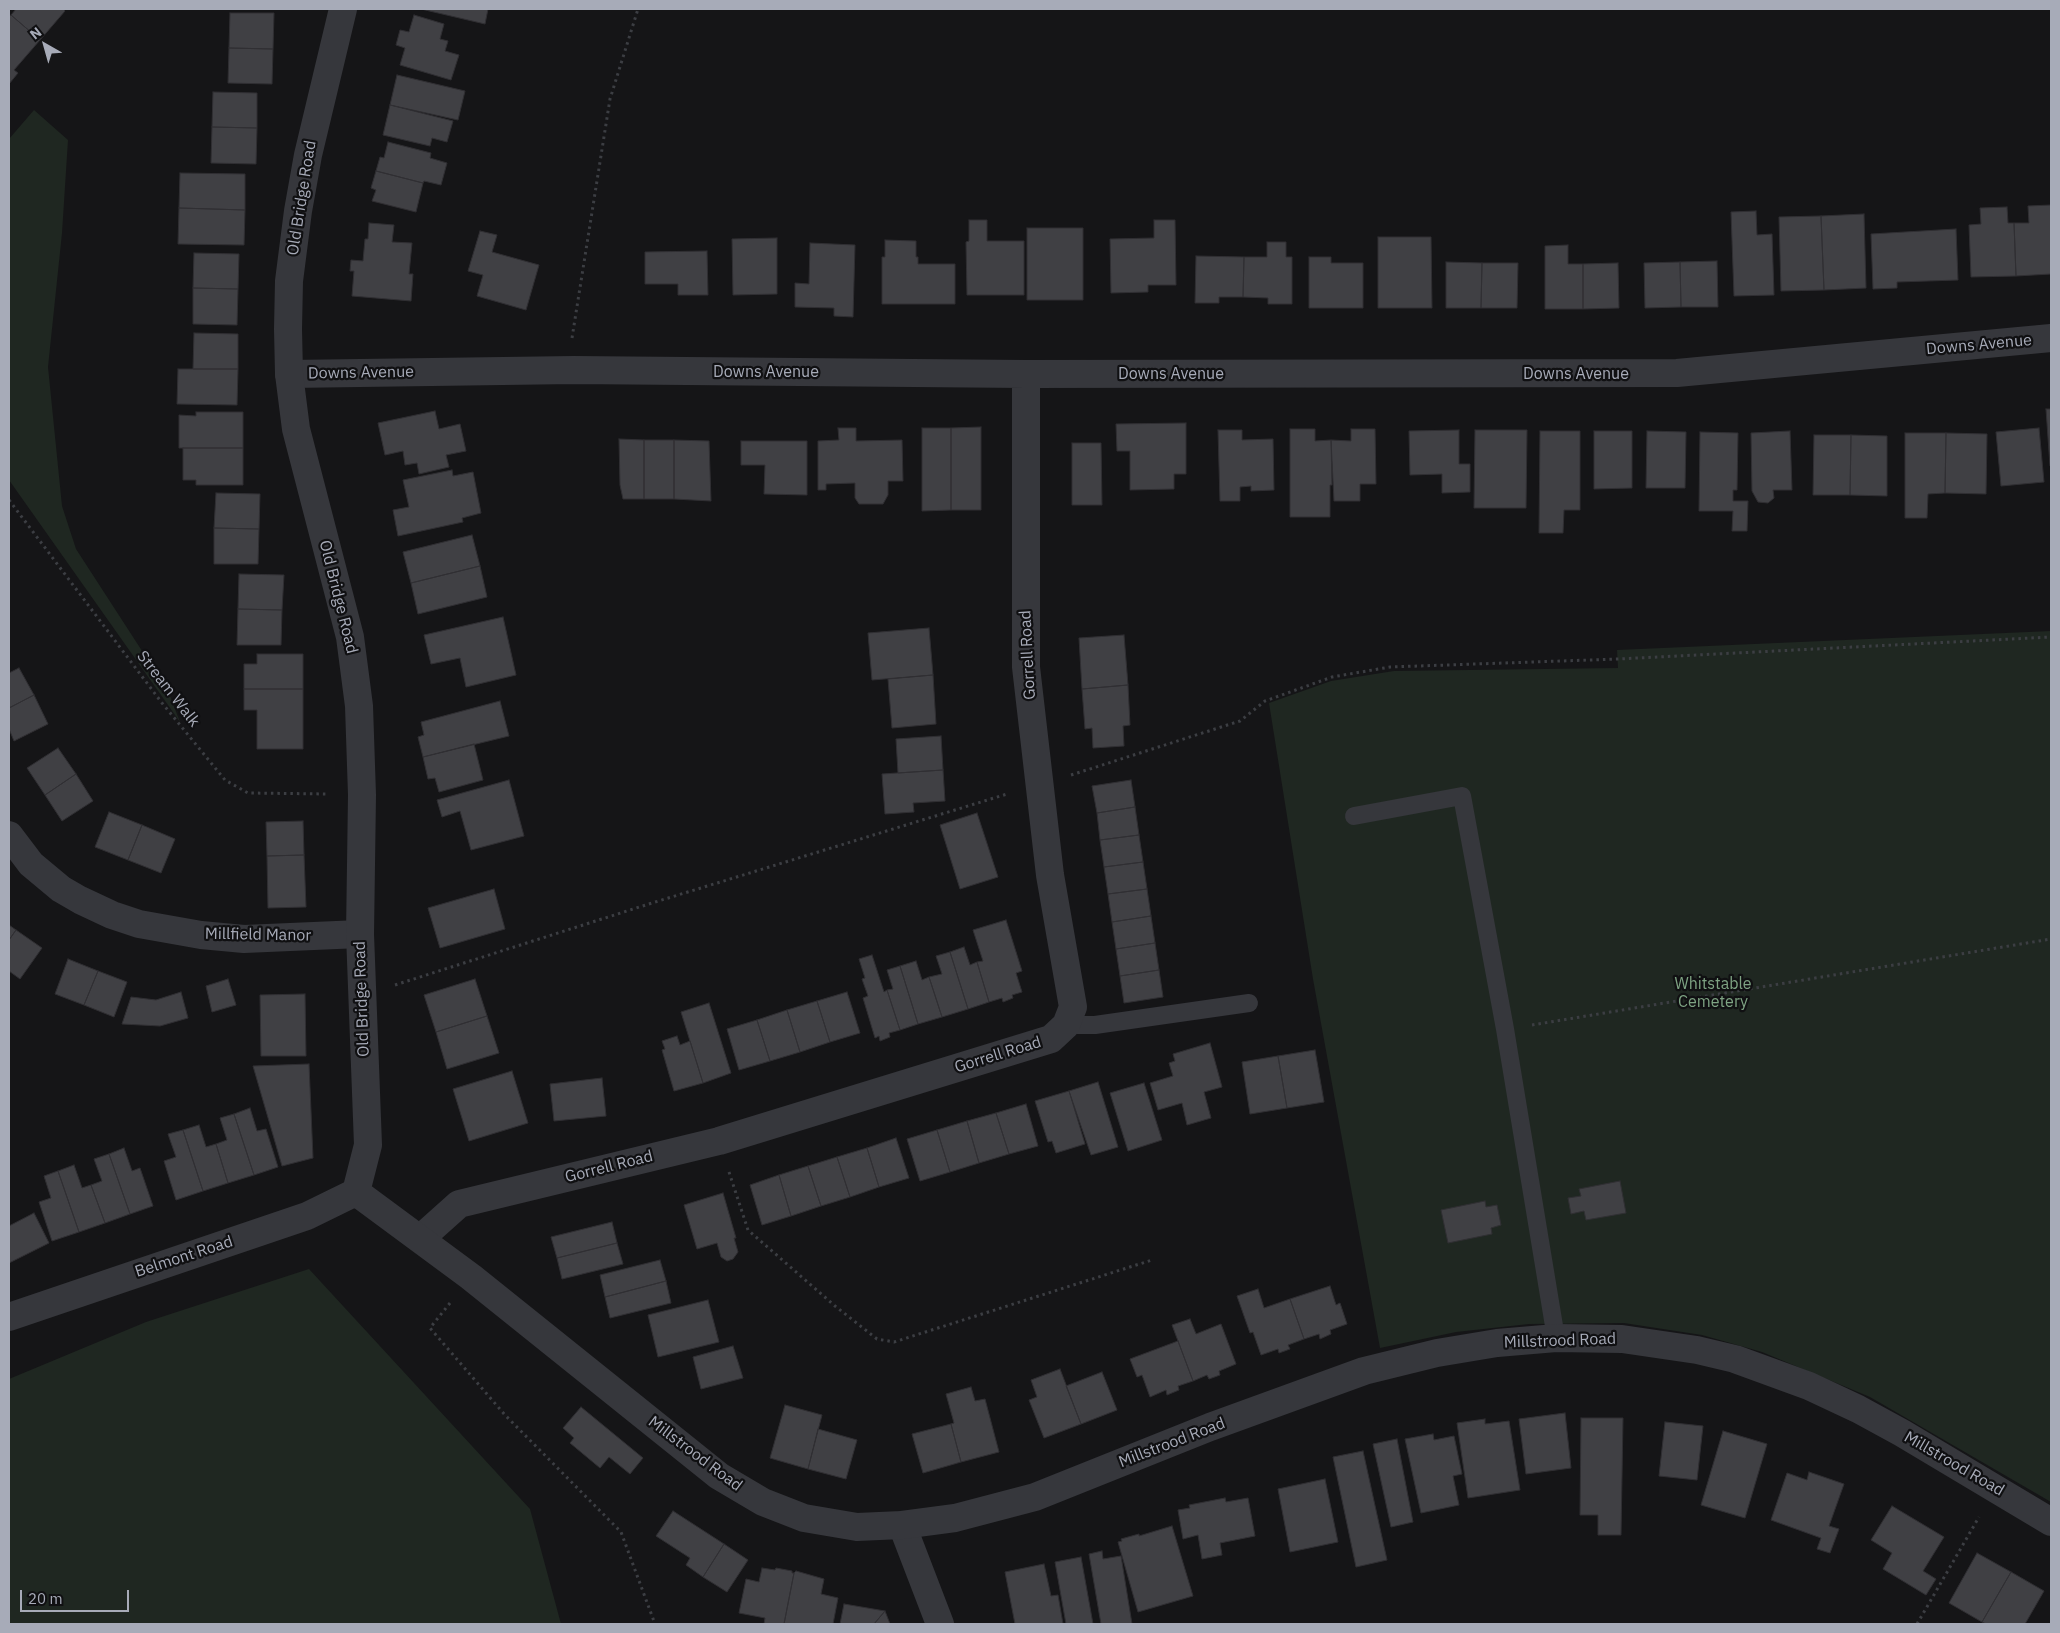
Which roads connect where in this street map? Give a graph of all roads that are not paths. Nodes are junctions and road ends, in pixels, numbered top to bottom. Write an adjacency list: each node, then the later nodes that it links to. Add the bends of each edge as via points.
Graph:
1 (343, 9): 3 (street, Old Bridge Road, via 298,211 289,281)
2 (2051, 338): 4 (street, Downs Avenue, via 1677,374)
3 (289, 374): 4 (street, Downs Avenue, via 574,370); 7 (street, Old Bridge Road, via 296,429 350,637 359,706 362,795)
4 (1026, 374): 9 (street, Gorrell Road, via 1026,666 1050,875 1073,1007)
5 (1354, 816): 13 (lane, via 1462,796)
6 (9, 835): 7 (street, Millfield Manor, via 30,864 61,889 112,915 139,924 244,939)
7 (360, 934): 10 (street, Old Bridge Road, via 368,1146)
8 (1249, 1004): 9 (lane, via 1096,1025)
9 (1066, 1024): 11 (street, Gorrell Road, via 1051,1039 719,1141 459,1204)
10 (356, 1192): 11 (street, Millstrood Road); 12 (street, Belmont Road, via 307,1216)
11 (421, 1238): 15 (street, Millstrood Road, via 719,1476 763,1502 804,1518 857,1527)
12 (9, 1317)
13 (1556, 1338): 14 (street, Millstrood Road, via 1622,1339 1697,1350 1735,1359 1809,1386 1858,1409); 15 (street, Millstrood Road, via 1437,1353 1364,1371 1210,1427 1035,1498 955,1518)
14 (2051, 1522)
15 (902, 1525): 16 (street)
16 (940, 1624)

